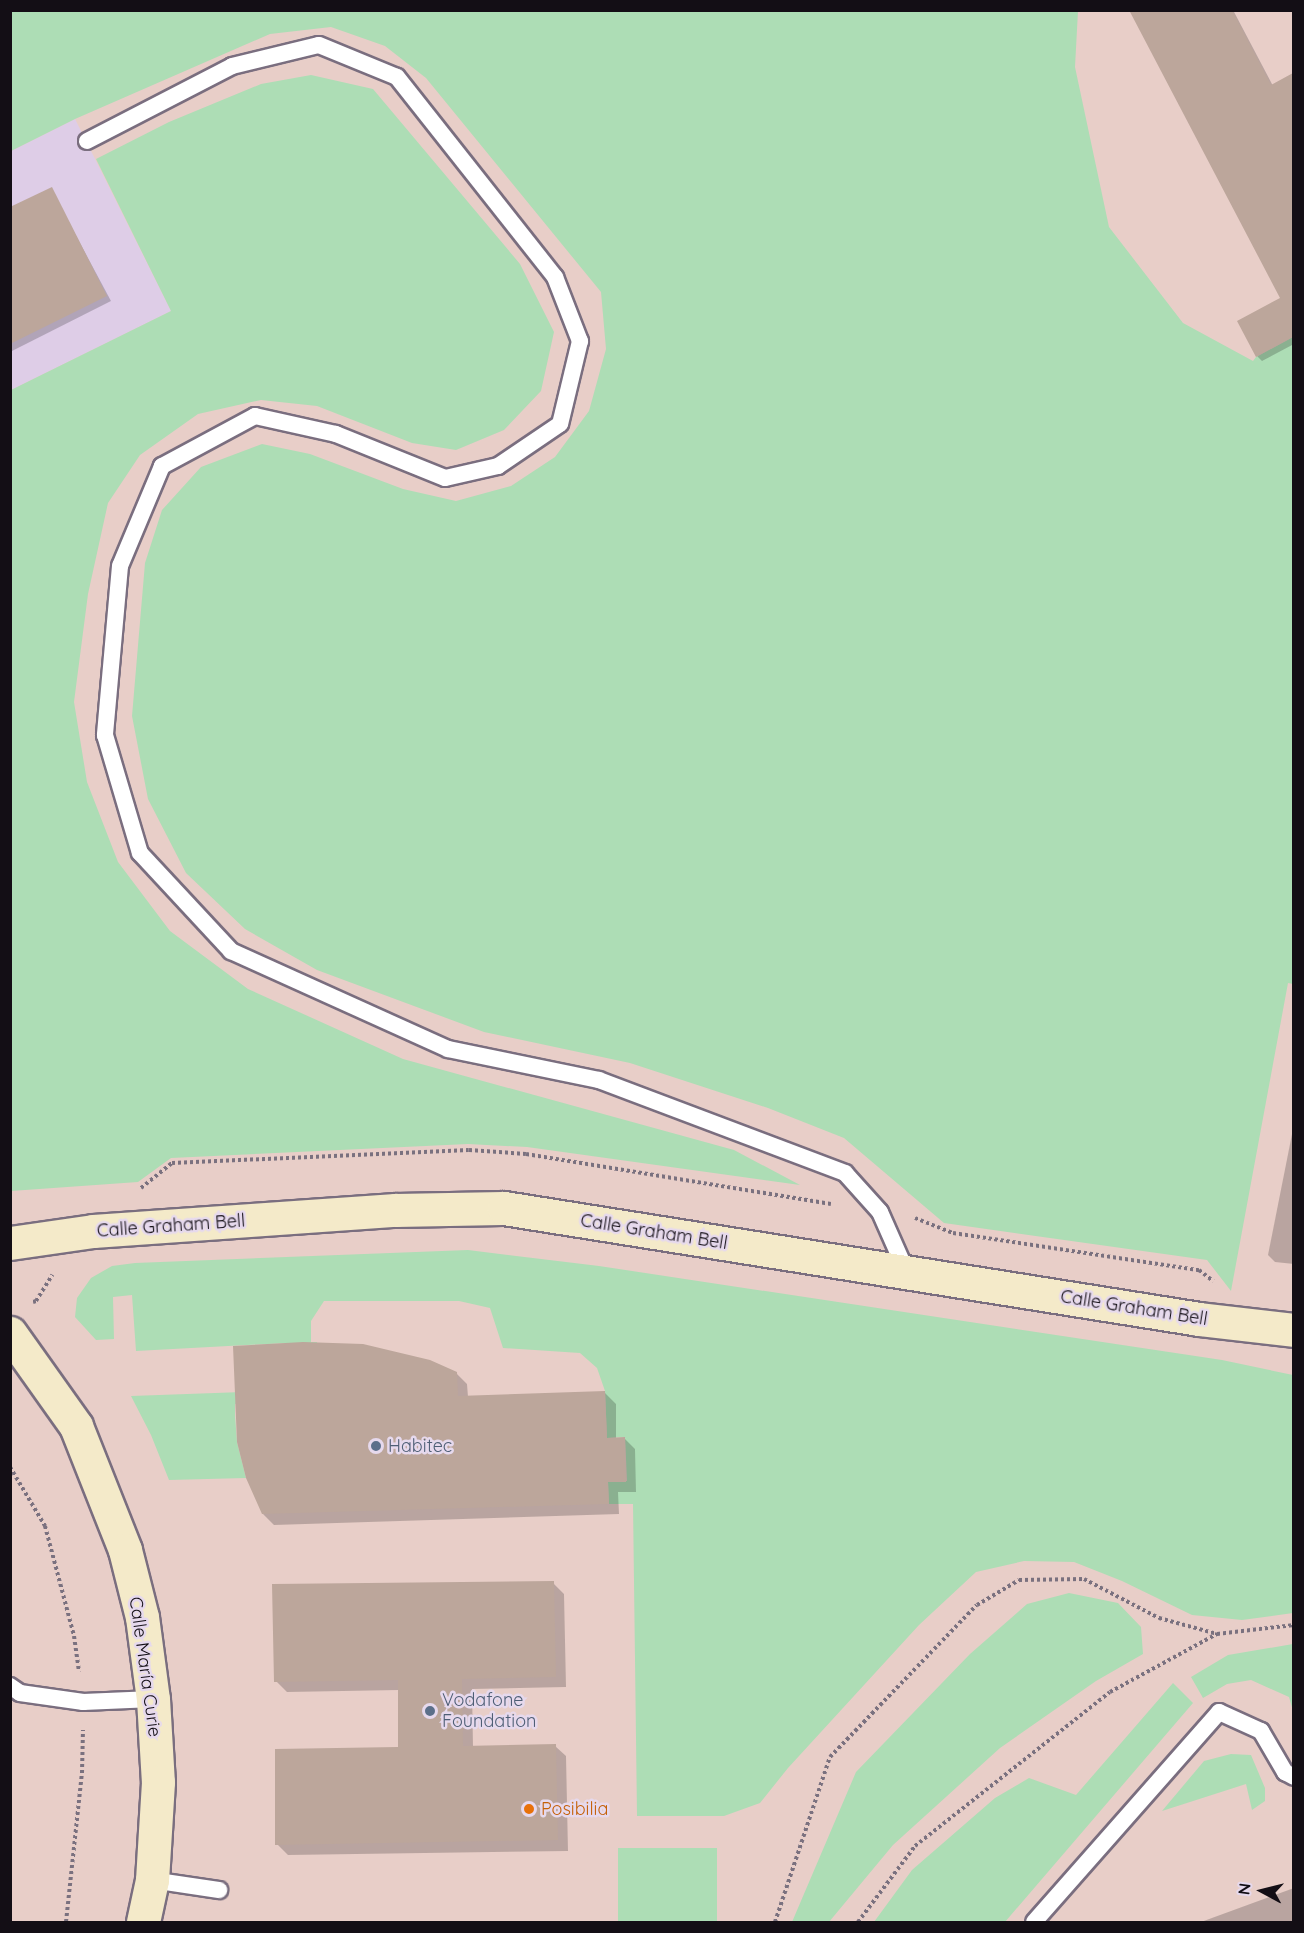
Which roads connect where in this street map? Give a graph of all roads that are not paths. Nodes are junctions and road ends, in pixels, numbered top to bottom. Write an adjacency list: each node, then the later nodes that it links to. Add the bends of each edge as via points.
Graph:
1 (87, 141): 3 (lane, via 232,66 319,45 397,76 555,277 580,341 560,424 498,466 445,478 336,434 255,416 162,466 120,566 105,735 140,853 231,951 448,1049 599,1080 845,1173 880,1212)
2 (10, 1243): 3 (street, Calle Graham Bell, via 105,1230 395,1210 504,1208)
3 (906, 1271): 4 (street, Calle Graham Bell, via 1199,1319)
4 (1293, 1330)
5 (10, 1333): 7 (street, Calle María Curie, via 76,1426 125,1550 141,1617)
6 (10, 1686): 7 (lane, via 20,1693 83,1702)
7 (153, 1699): 9 (street, Calle María Curie, via 158,1782)
8 (1293, 1777): 12 (lane, via 1285,1772 1261,1731 1219,1712)
9 (152, 1880): 10 (lane); 11 (street, Calle María Curie)
10 (219, 1890)
11 (143, 1923)
12 (1034, 1923)

